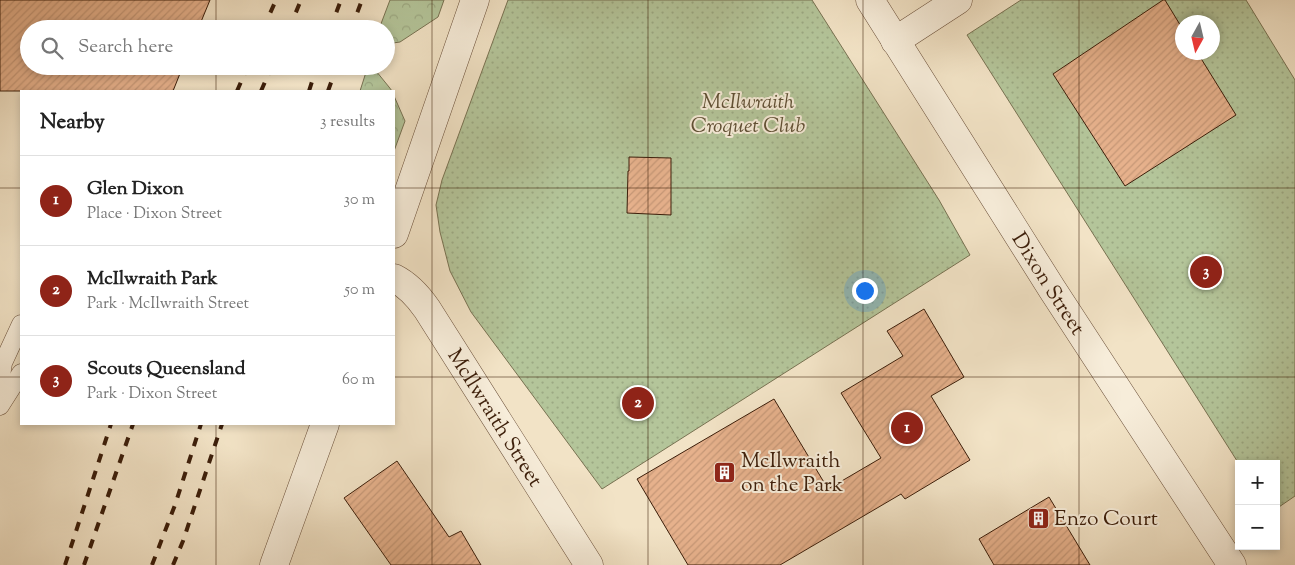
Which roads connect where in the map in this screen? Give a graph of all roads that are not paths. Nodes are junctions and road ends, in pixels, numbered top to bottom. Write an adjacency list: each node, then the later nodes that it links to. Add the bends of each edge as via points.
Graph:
1 (475, 0): 5 (street)
2 (870, 0): 4 (street, Dixon Street)
3 (958, 0): 4 (street)
4 (894, 40): 15 (street, Dixon Street)
5 (395, 231)
6 (395, 279): 14 (street, McIlwraith Street, via 406,285 427,309)
7 (20, 326): 8 (lane)
8 (2, 363): 10 (lane)
9 (20, 374): 11 (lane)
10 (0, 382)
11 (0, 406)
12 (325, 425): 13 (street)
13 (274, 565)
14 (589, 565)
15 (1232, 565)

